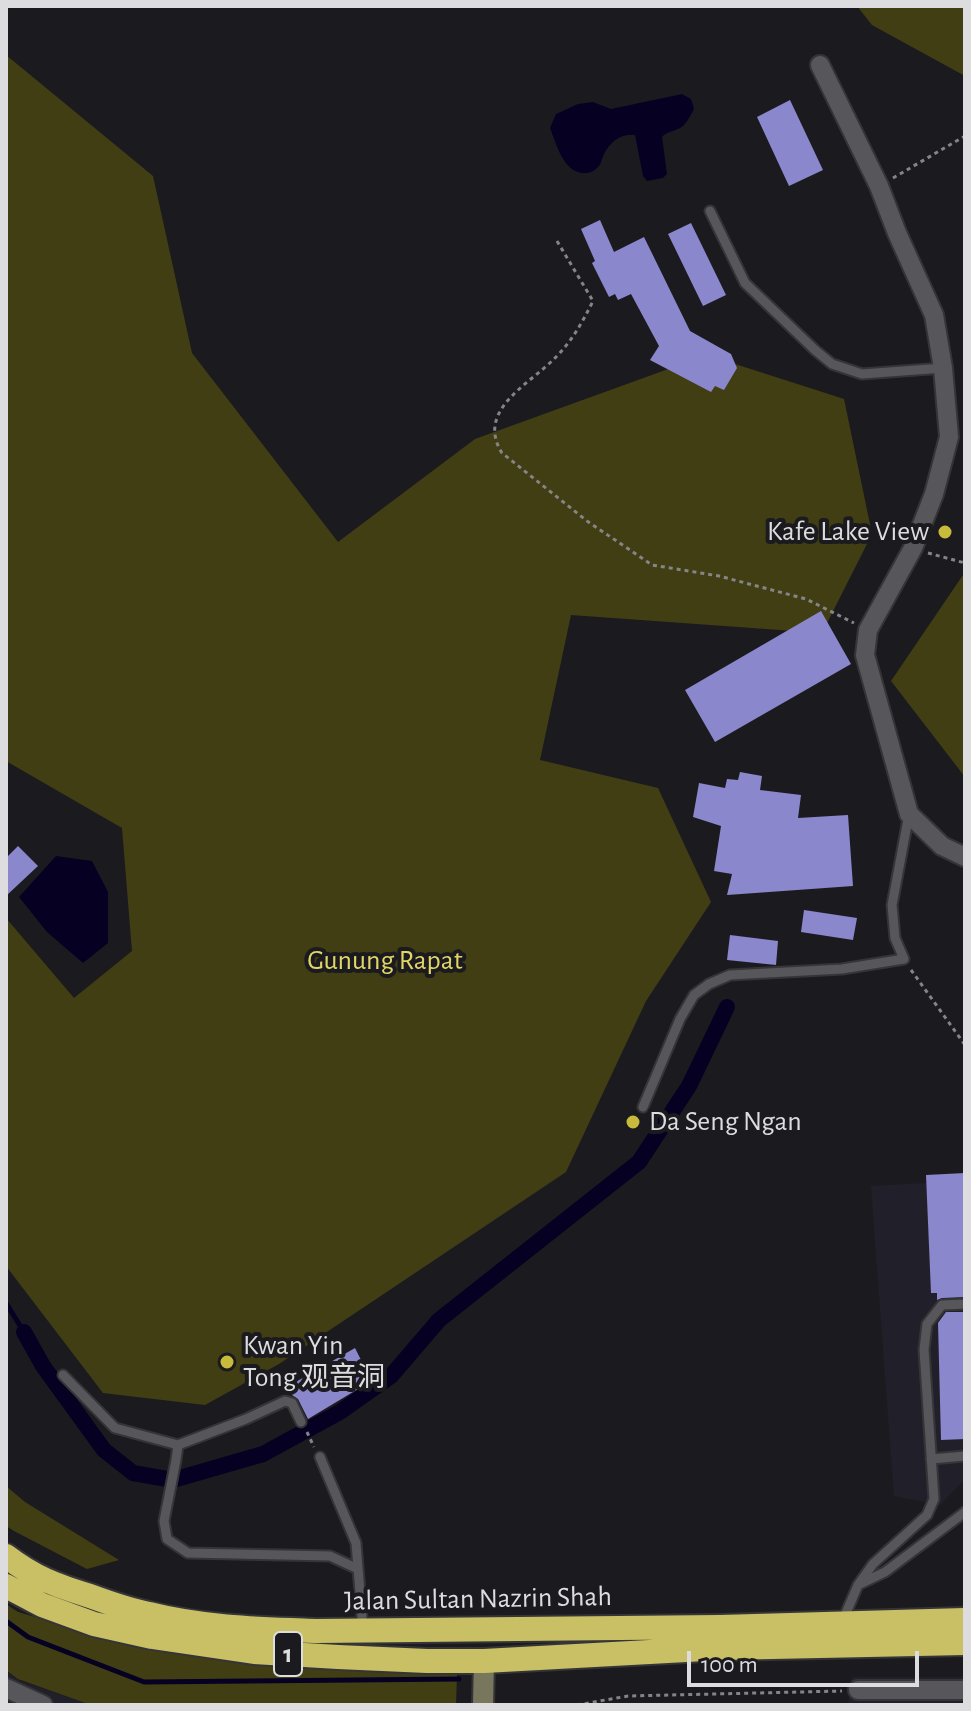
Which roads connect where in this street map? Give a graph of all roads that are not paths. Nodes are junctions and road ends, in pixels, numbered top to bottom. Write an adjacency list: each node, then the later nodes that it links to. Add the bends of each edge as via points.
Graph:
1 (820, 65): 3 (street, via 934,315)
2 (710, 211): 3 (lane, via 745,283 832,364 862,374)
3 (943, 368): 4 (street, via 949,437 934,494 913,548 868,630 865,655)
4 (909, 814): 5 (street, via 942,846); 6 (lane, via 892,905 895,938 904,959 842,969 730,975 709,984 694,995 680,1019)
5 (965, 857)
6 (643, 1107)
7 (965, 1304): 13 (lane, via 942,1305 927,1324)
8 (63, 1375): 10 (lane, via 115,1428)
9 (301, 1422): 10 (lane, via 292,1403 285,1401)
10 (178, 1445): 16 (lane, via 164,1521 167,1539 188,1553 330,1556)
11 (965, 1456): 13 (lane)
12 (320, 1457): 16 (lane, via 356,1543)
13 (931, 1459): 17 (lane, via 934,1499 927,1515 873,1564)
14 (965, 1512): 17 (lane, via 885,1572)
15 (6, 1556): 22 (highway, Jalan Sultan Nazrin Shah / 1, via 48,1583 150,1615 250,1628)
16 (358, 1569): 22 (lane)
17 (858, 1585): 20 (lane)
18 (6, 1586): 25 (highway, Jalan Sultan Nazrin Shah / 1, via 94,1624 172,1641 254,1652)
19 (965, 1620): 20 (highway, Jalan Sultan Nazrin Shah / 1)
20 (841, 1623): 21 (highway, Jalan Sultan Nazrin Shah / 1)
21 (546, 1628): 23 (highway, Jalan Sultan Nazrin Shah / 1); 25 (highway, via 505,1642)
22 (363, 1630): 23 (highway, Jalan Sultan Nazrin Shah / 1)
23 (422, 1630): 25 (highway, via 457,1641)
24 (965, 1643): 25 (highway, Jalan Sultan Nazrin Shah / 1, via 723,1648)
25 (484, 1661): 30 (street)
26 (6, 1688): 29 (street)
27 (965, 1690): 28 (street)
28 (857, 1698)
29 (43, 1705)
30 (483, 1705)

